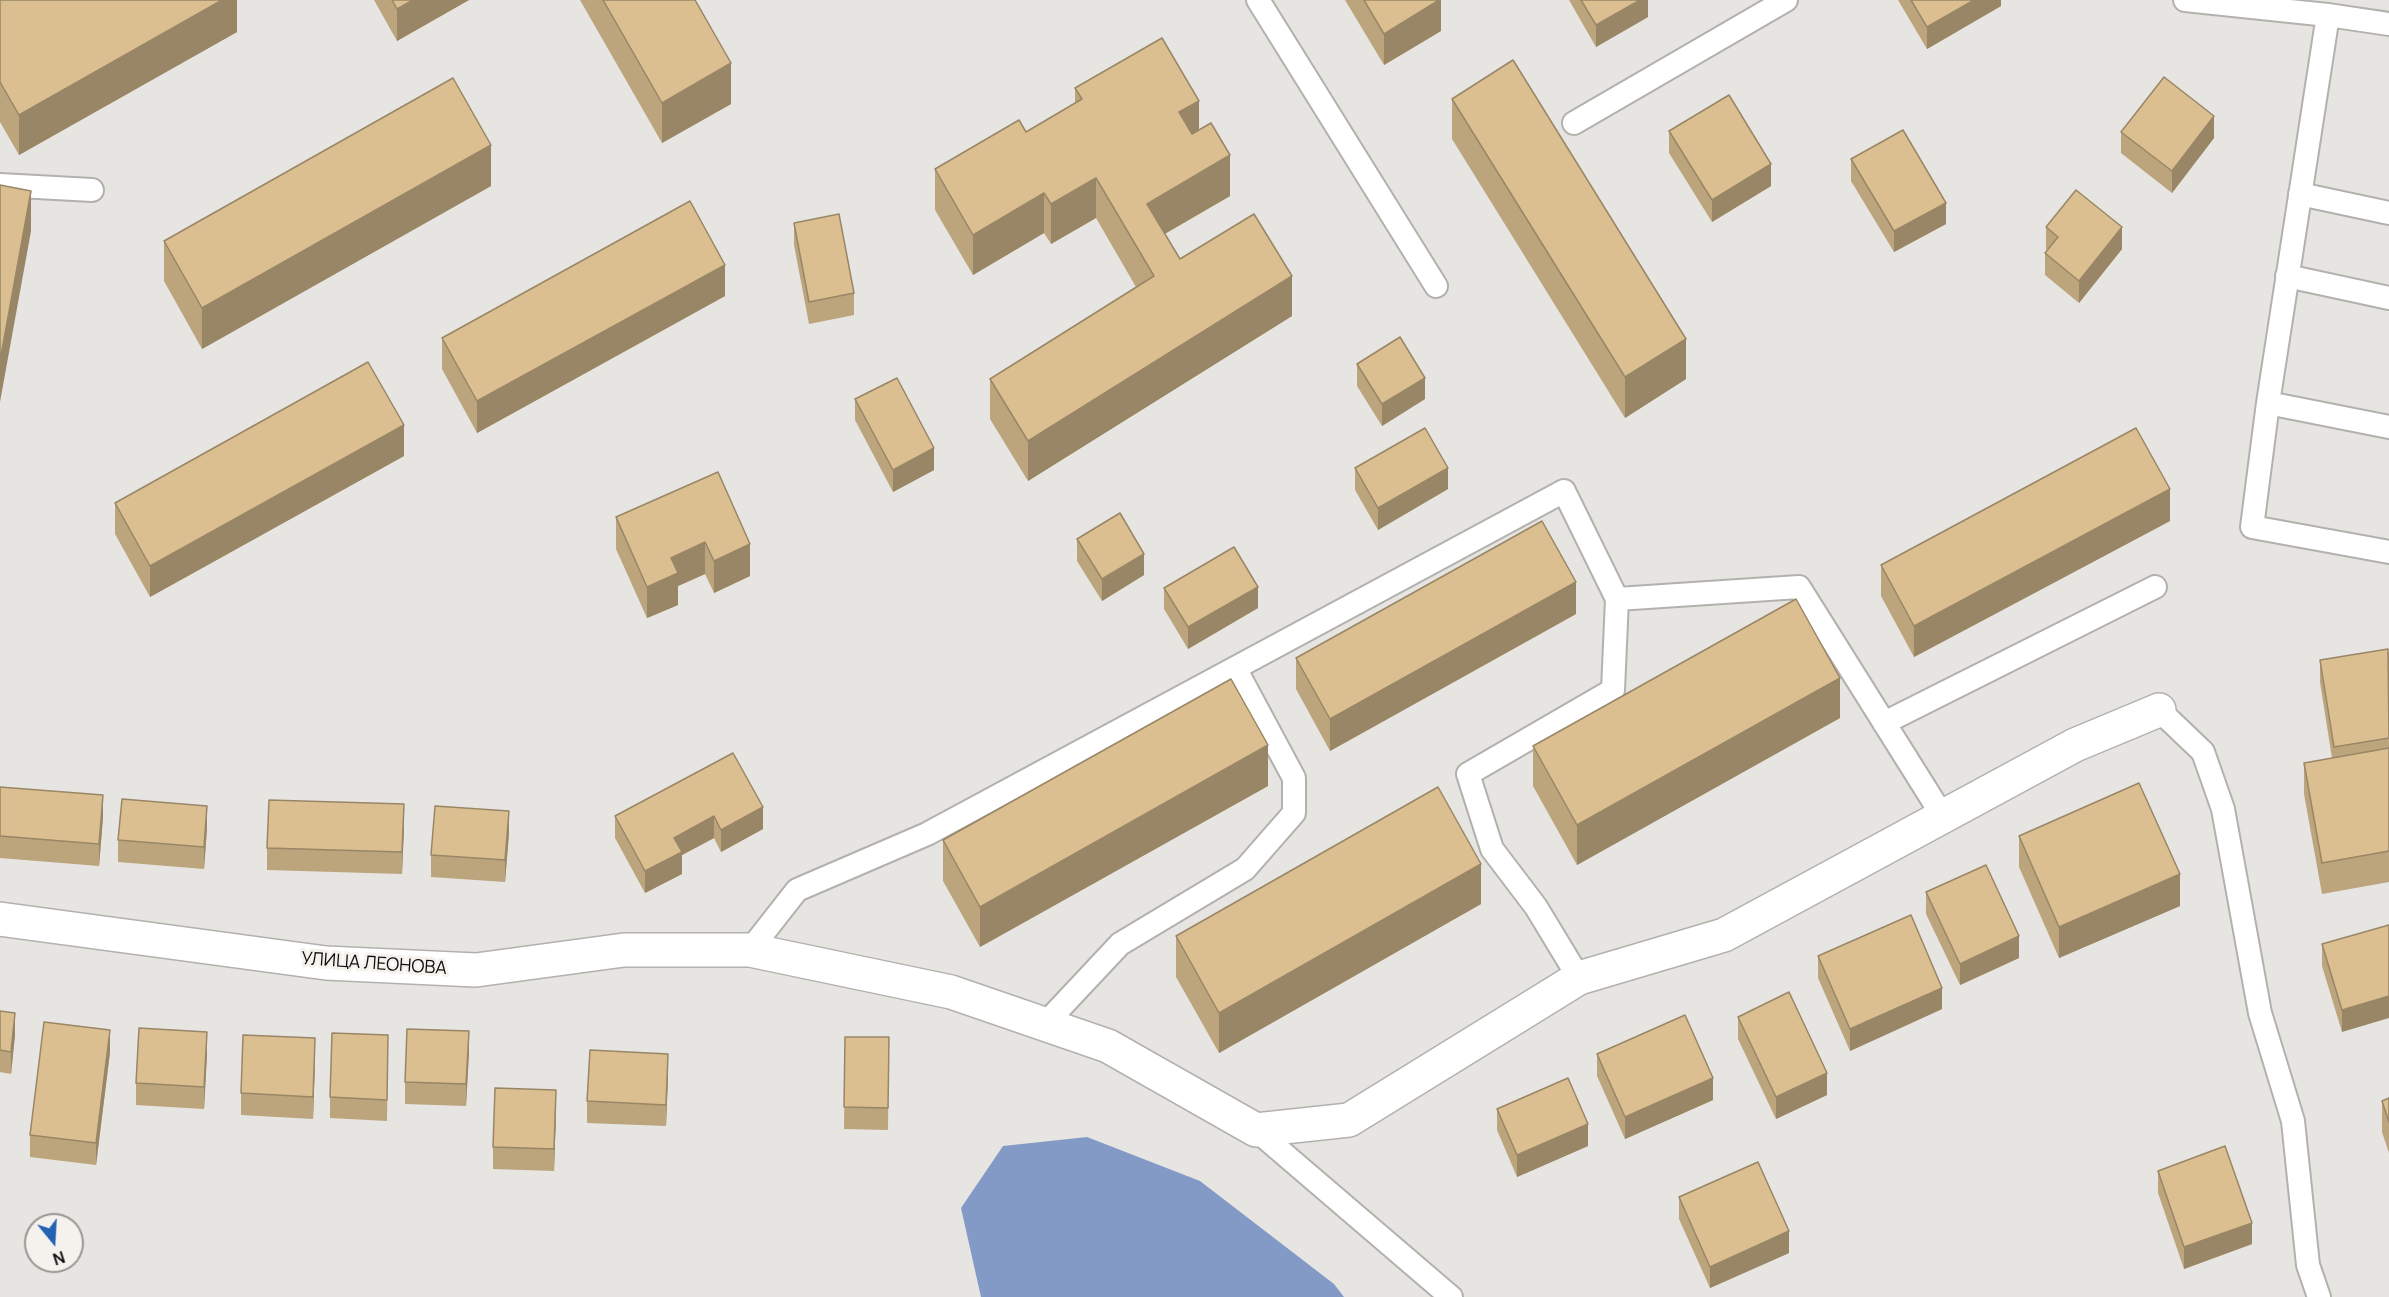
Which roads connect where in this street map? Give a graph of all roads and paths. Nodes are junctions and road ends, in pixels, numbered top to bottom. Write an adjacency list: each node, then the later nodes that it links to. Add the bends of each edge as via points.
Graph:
1 (1258, 0): 12 (lane)
2 (1786, 0): 6 (lane)
3 (2185, 0): 4 (lane)
4 (2328, 15): 5 (lane); 9 (lane)
5 (2389, 24)
6 (1574, 123)
7 (0, 185): 8 (lane)
8 (92, 190)
9 (2300, 194): 10 (lane); 11 (lane)
10 (2389, 213)
11 (2288, 276): 13 (lane); 14 (lane)
12 (1436, 285)
13 (2389, 298)
14 (2268, 403): 15 (lane); 16 (lane, via 2252,526)
15 (2389, 427)
16 (2389, 552)
17 (2155, 587): 21 (lane)
18 (1617, 599): 19 (lane, via 1564,491); 21 (lane, via 1799,587); 25 (lane, via 1613,690 1468,774 1492,849 1536,907)
19 (1235, 668): 24 (lane, via 927,834 797,890); 26 (lane, via 1294,778 1294,813 1245,869 1120,944)
20 (2159, 710): 22 (street, via 2075,745); 29 (lane, via 2203,752 2223,809 2260,1014 2293,1121 2308,1265)
21 (1884, 723): 22 (lane)
22 (1942, 815): 25 (street, via 1724,935)
23 (0, 919): 24 (street, УЛИЦА ЛЕОНОВА, via 326,963 476,970 624,950)
24 (750, 950): 26 (street, УЛИЦА ЛЕОНОВА, via 951,992)
25 (1579, 978): 27 (street, via 1349,1120)
26 (1045, 1024): 27 (street, УЛИЦА ЛЕОНОВА, via 1108,1046)
27 (1256, 1130): 28 (lane)
28 (1451, 1297)
29 (2319, 1297)

